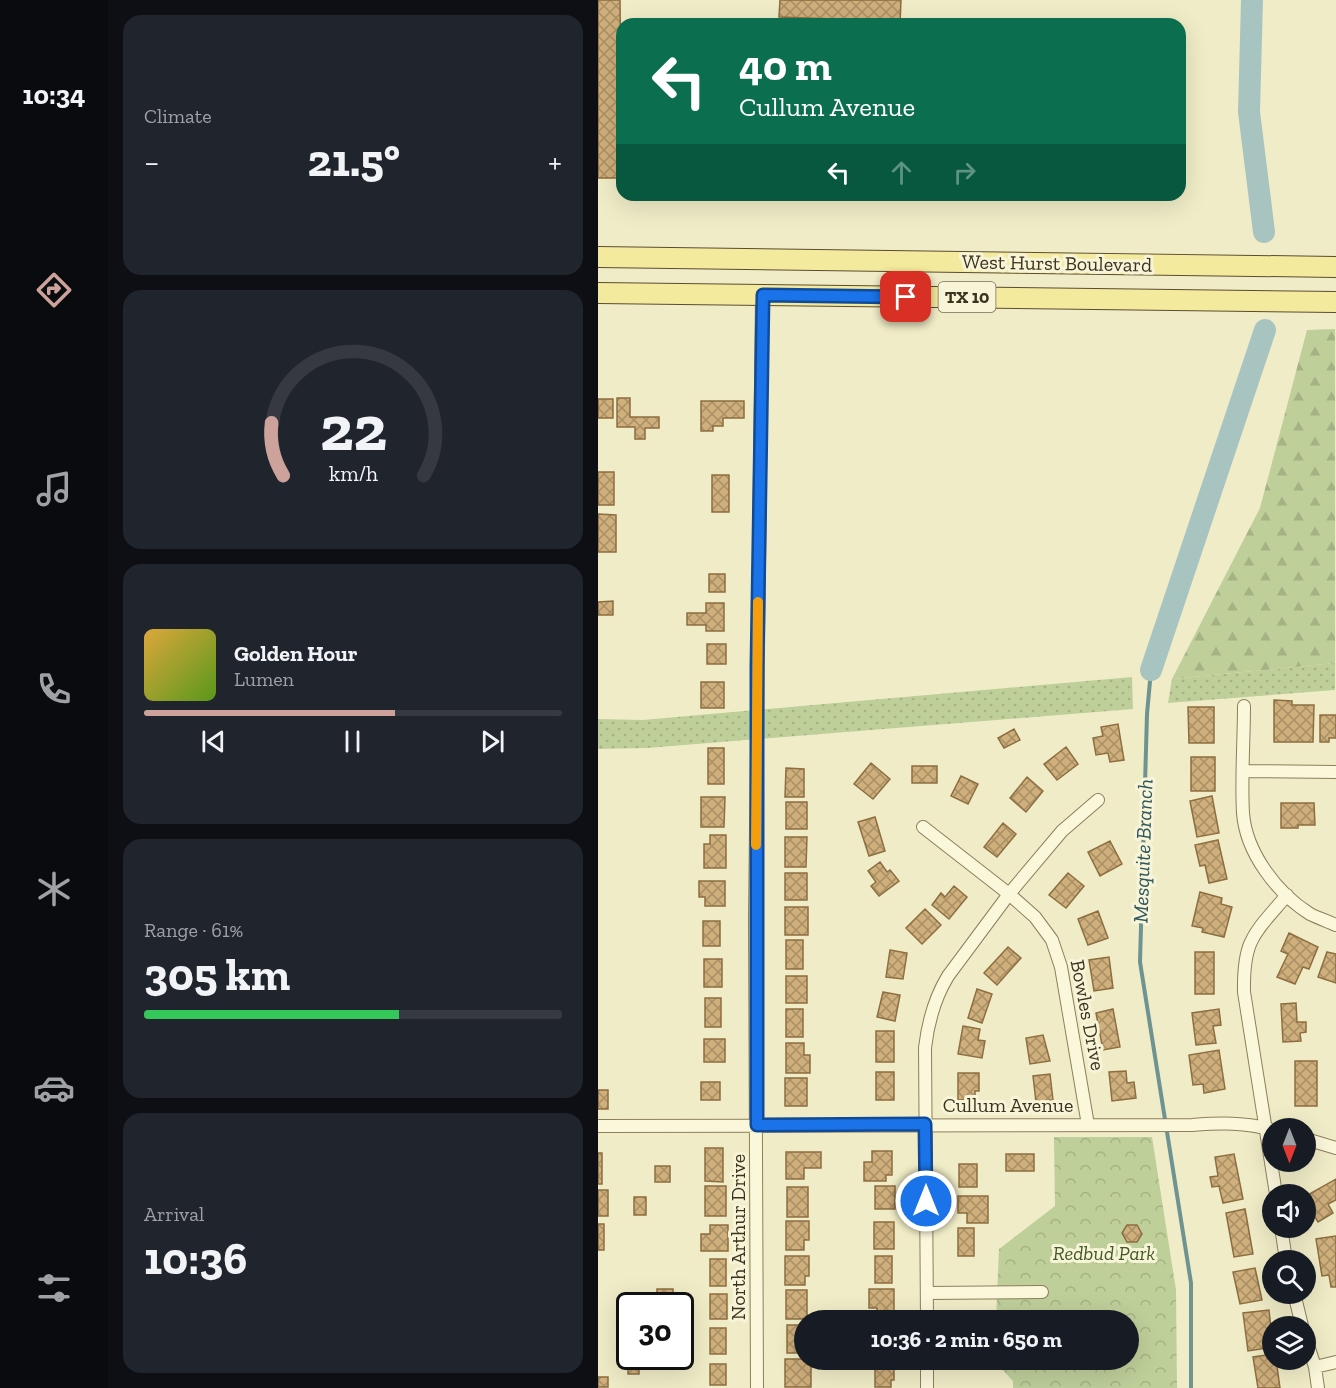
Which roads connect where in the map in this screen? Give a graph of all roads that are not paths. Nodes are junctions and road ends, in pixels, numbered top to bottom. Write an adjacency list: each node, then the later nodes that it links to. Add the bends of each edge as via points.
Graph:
1 (598, 257): 2 (main road, West Hurst Boulevard / TX 10)
2 (1336, 267)
3 (598, 293): 4 (main road, West Hurst Boulevard / TX 10)
4 (763, 295): 5 (main road, West Hurst Boulevard / TX 10); 16 (street, North Arthur Drive, via 757,668)
5 (1336, 302)
6 (1244, 706): 7 (street)
7 (1244, 771): 8 (street); 12 (street, via 1243,814 1248,836 1259,861)
8 (1336, 772)
9 (1098, 800): 11 (street, via 1062,831)
10 (923, 827): 11 (street, Bowles Drive)
11 (1009, 894): 15 (street, via 948,976 933,1006 925,1048); 17 (street, Bowles Drive, via 1035,917 1052,940 1061,967)
12 (1287, 895): 13 (street, via 1310,914); 14 (street, via 1253,935 1244,968 1244,992)
13 (1336, 925)
14 (1267, 1118)
15 (925, 1124): 16 (street, Cullum Avenue); 17 (street, Cullum Avenue); 23 (street)
16 (757, 1125): 18 (street, Cullum Avenue); 29 (street, North Arthur Drive)
17 (1088, 1125): 19 (street, Cullum Avenue, via 1248,1124)
18 (598, 1126)
19 (1262, 1127)
20 (1316, 1142): 21 (street)
21 (1336, 1148)
22 (1042, 1292): 23 (street)
23 (927, 1293): 24 (street)
24 (927, 1310)
25 (1336, 1362): 26 (street)
26 (1316, 1367)
27 (927, 1370): 30 (street)
28 (1315, 1370): 31 (street)
29 (757, 1388)
30 (927, 1388)
31 (1318, 1388)

